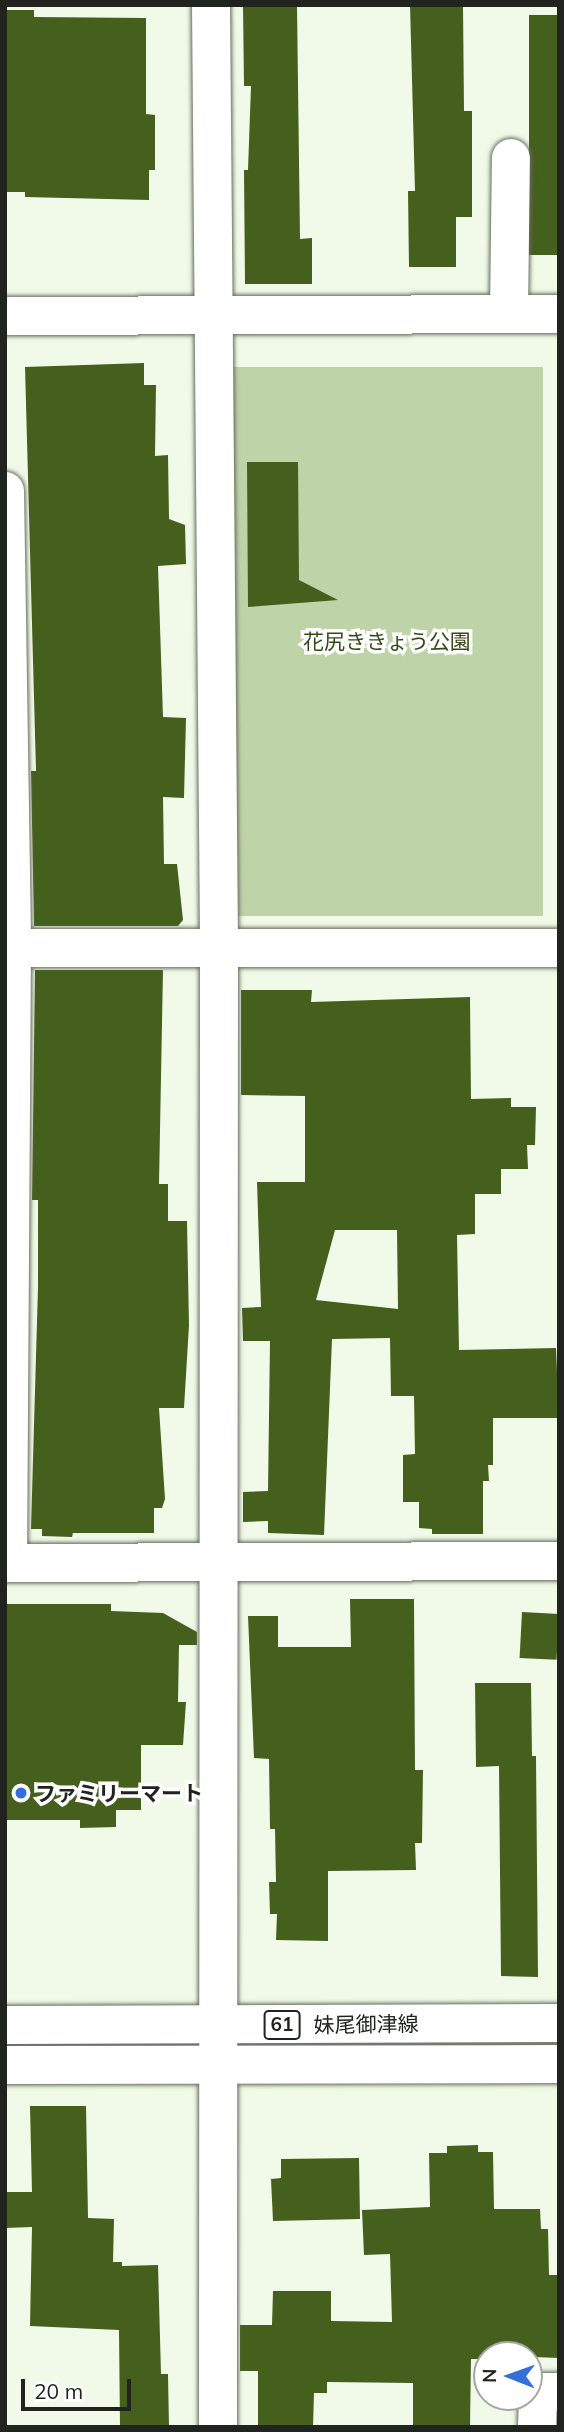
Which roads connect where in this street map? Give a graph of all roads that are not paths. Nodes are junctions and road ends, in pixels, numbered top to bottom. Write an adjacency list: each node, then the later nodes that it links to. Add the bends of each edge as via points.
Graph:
1 (211, 5): 6 (street)
2 (510, 158): 3 (street)
3 (509, 314): 4 (street); 6 (street)
4 (559, 314)
5 (5, 316): 6 (street)
6 (214, 316): 9 (street)
7 (5, 491): 8 (street)
8 (9, 948): 9 (street); 12 (street)
9 (219, 948): 10 (street); 13 (street)
10 (559, 948)
11 (559, 1561): 13 (street)
12 (7, 1563): 13 (street)
13 (218, 1563): 16 (street)
14 (559, 2023): 16 (street, 妹尾御津線 / 61)
15 (5, 2025): 16 (street, 妹尾御津線 / 61)
16 (216, 2045): 17 (street, 妹尾御津線 / 61); 18 (street, 妹尾御津線 / 61); 20 (street)
17 (559, 2064)
18 (5, 2065)
19 (559, 2392): 21 (street, via 538,2392)
20 (218, 2427)
21 (537, 2427)

